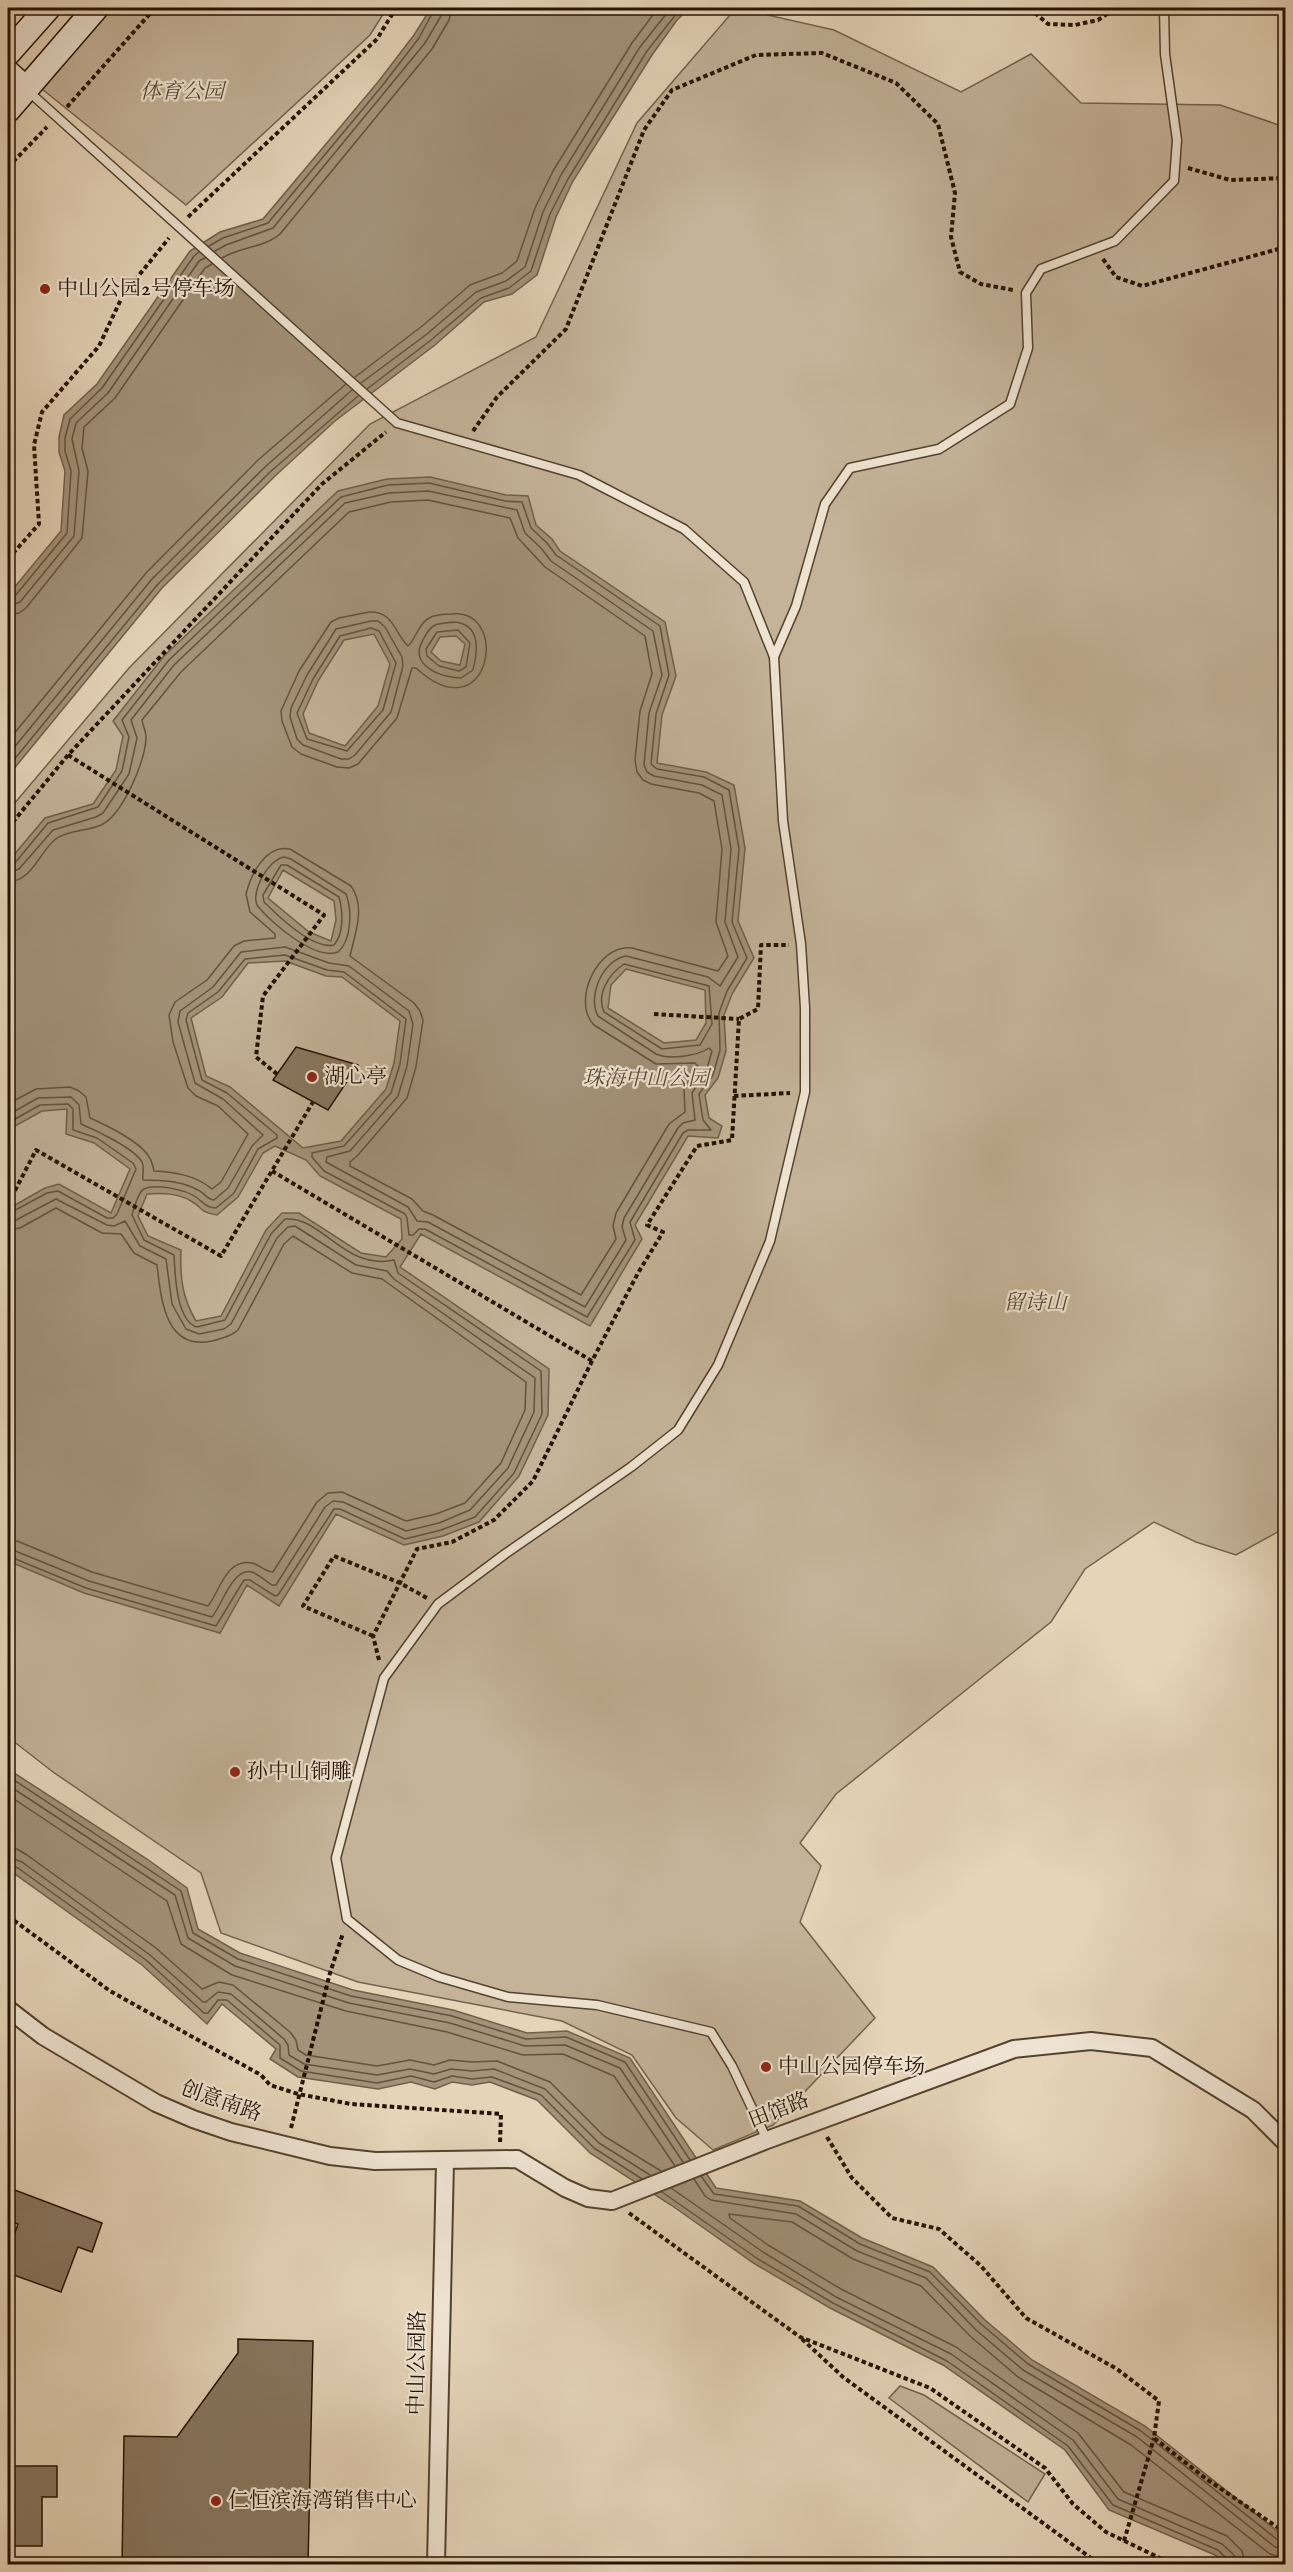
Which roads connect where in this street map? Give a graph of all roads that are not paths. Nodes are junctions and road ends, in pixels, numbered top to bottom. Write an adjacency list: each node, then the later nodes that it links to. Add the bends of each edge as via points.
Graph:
1 (48, 8): 4 (street)
2 (96, 8): 6 (street)
3 (1164, 8): 8 (lane, via 1165,54 1177,140 1174,181 1115,241 1041,269 1026,293 1028,348 1010,404 939,449 850,468 825,504 796,606)
4 (8, 53)
5 (8, 73): 6 (street)
6 (26, 89): 7 (street); 8 (lane, via 397,423 579,475 684,530 744,582)
7 (8, 110)
8 (774, 657): 10 (lane, via 783,822 801,944 805,1092 770,1241 718,1365 678,1430 438,1604 384,1678 336,1858 347,1919 398,1960 439,1977 508,1997 597,2005 711,2032)
9 (8, 2010): 12 (street, 创意南路, via 43,2036 156,2103 193,2119 330,2156)
10 (767, 2140): 11 (street, 田馆路, via 1014,2049 1091,2041 1152,2048 1253,2110); 12 (street, 田馆路, via 612,2201 588,2198 565,2188 517,2159)
11 (1286, 2143)
12 (445, 2162): 13 (street, 中山公园路)
13 (436, 2565)

